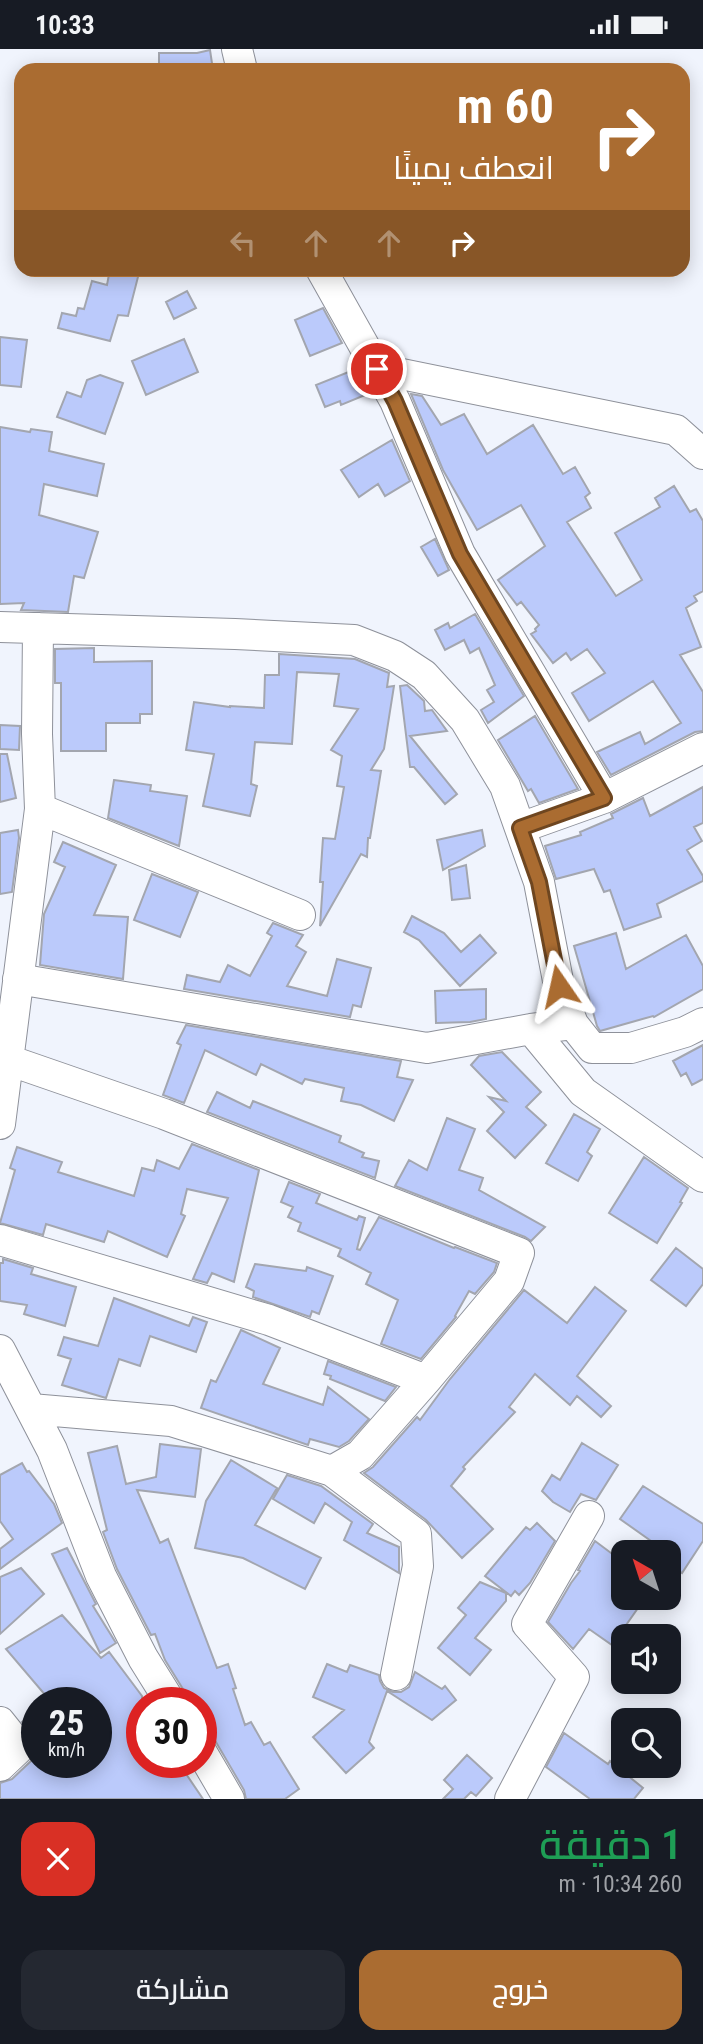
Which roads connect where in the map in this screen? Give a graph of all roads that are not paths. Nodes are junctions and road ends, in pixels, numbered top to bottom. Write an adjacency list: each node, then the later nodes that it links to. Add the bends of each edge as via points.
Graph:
1 (325, 277): 2 (street)
2 (377, 369): 3 (street, via 676,430); 7 (street, via 460,554)
3 (703, 454)
4 (0, 627): 5 (street)
5 (38, 628): 8 (street); 9 (street, via 354,640 395,656 425,674 465,720 505,786)
6 (703, 748): 7 (street)
7 (604, 798): 9 (street)
8 (40, 809): 10 (street); 11 (street)
9 (520, 828): 13 (street, via 539,882 559,986)
10 (300, 915)
11 (18, 979): 14 (street, via 427,1048); 15 (street)
12 (703, 1023): 13 (street, via 631,1048 592,1048)
13 (573, 1024): 14 (street)
14 (531, 1029): 17 (street, via 583,1092)
15 (8, 1060): 16 (street); 20 (street, via 164,1114 519,1253 509,1281)
16 (0, 1124)
17 (703, 1177)
18 (0, 1240): 20 (street, via 269,1320)
19 (0, 1350): 21 (street)
20 (426, 1380): 22 (street, via 360,1455)
21 (31, 1409): 22 (street, via 171,1421); 25 (street, via 52,1450 101,1576)
22 (332, 1471): 24 (street, via 416,1534 418,1566)
23 (589, 1517): 30 (street, via 527,1624 575,1677)
24 (396, 1675)
25 (161, 1687)
26 (0, 1723): 27 (street, via 20,1747)
27 (0, 1766)
28 (217, 1778): 29 (street)
29 (229, 1799)
30 (510, 1799)

